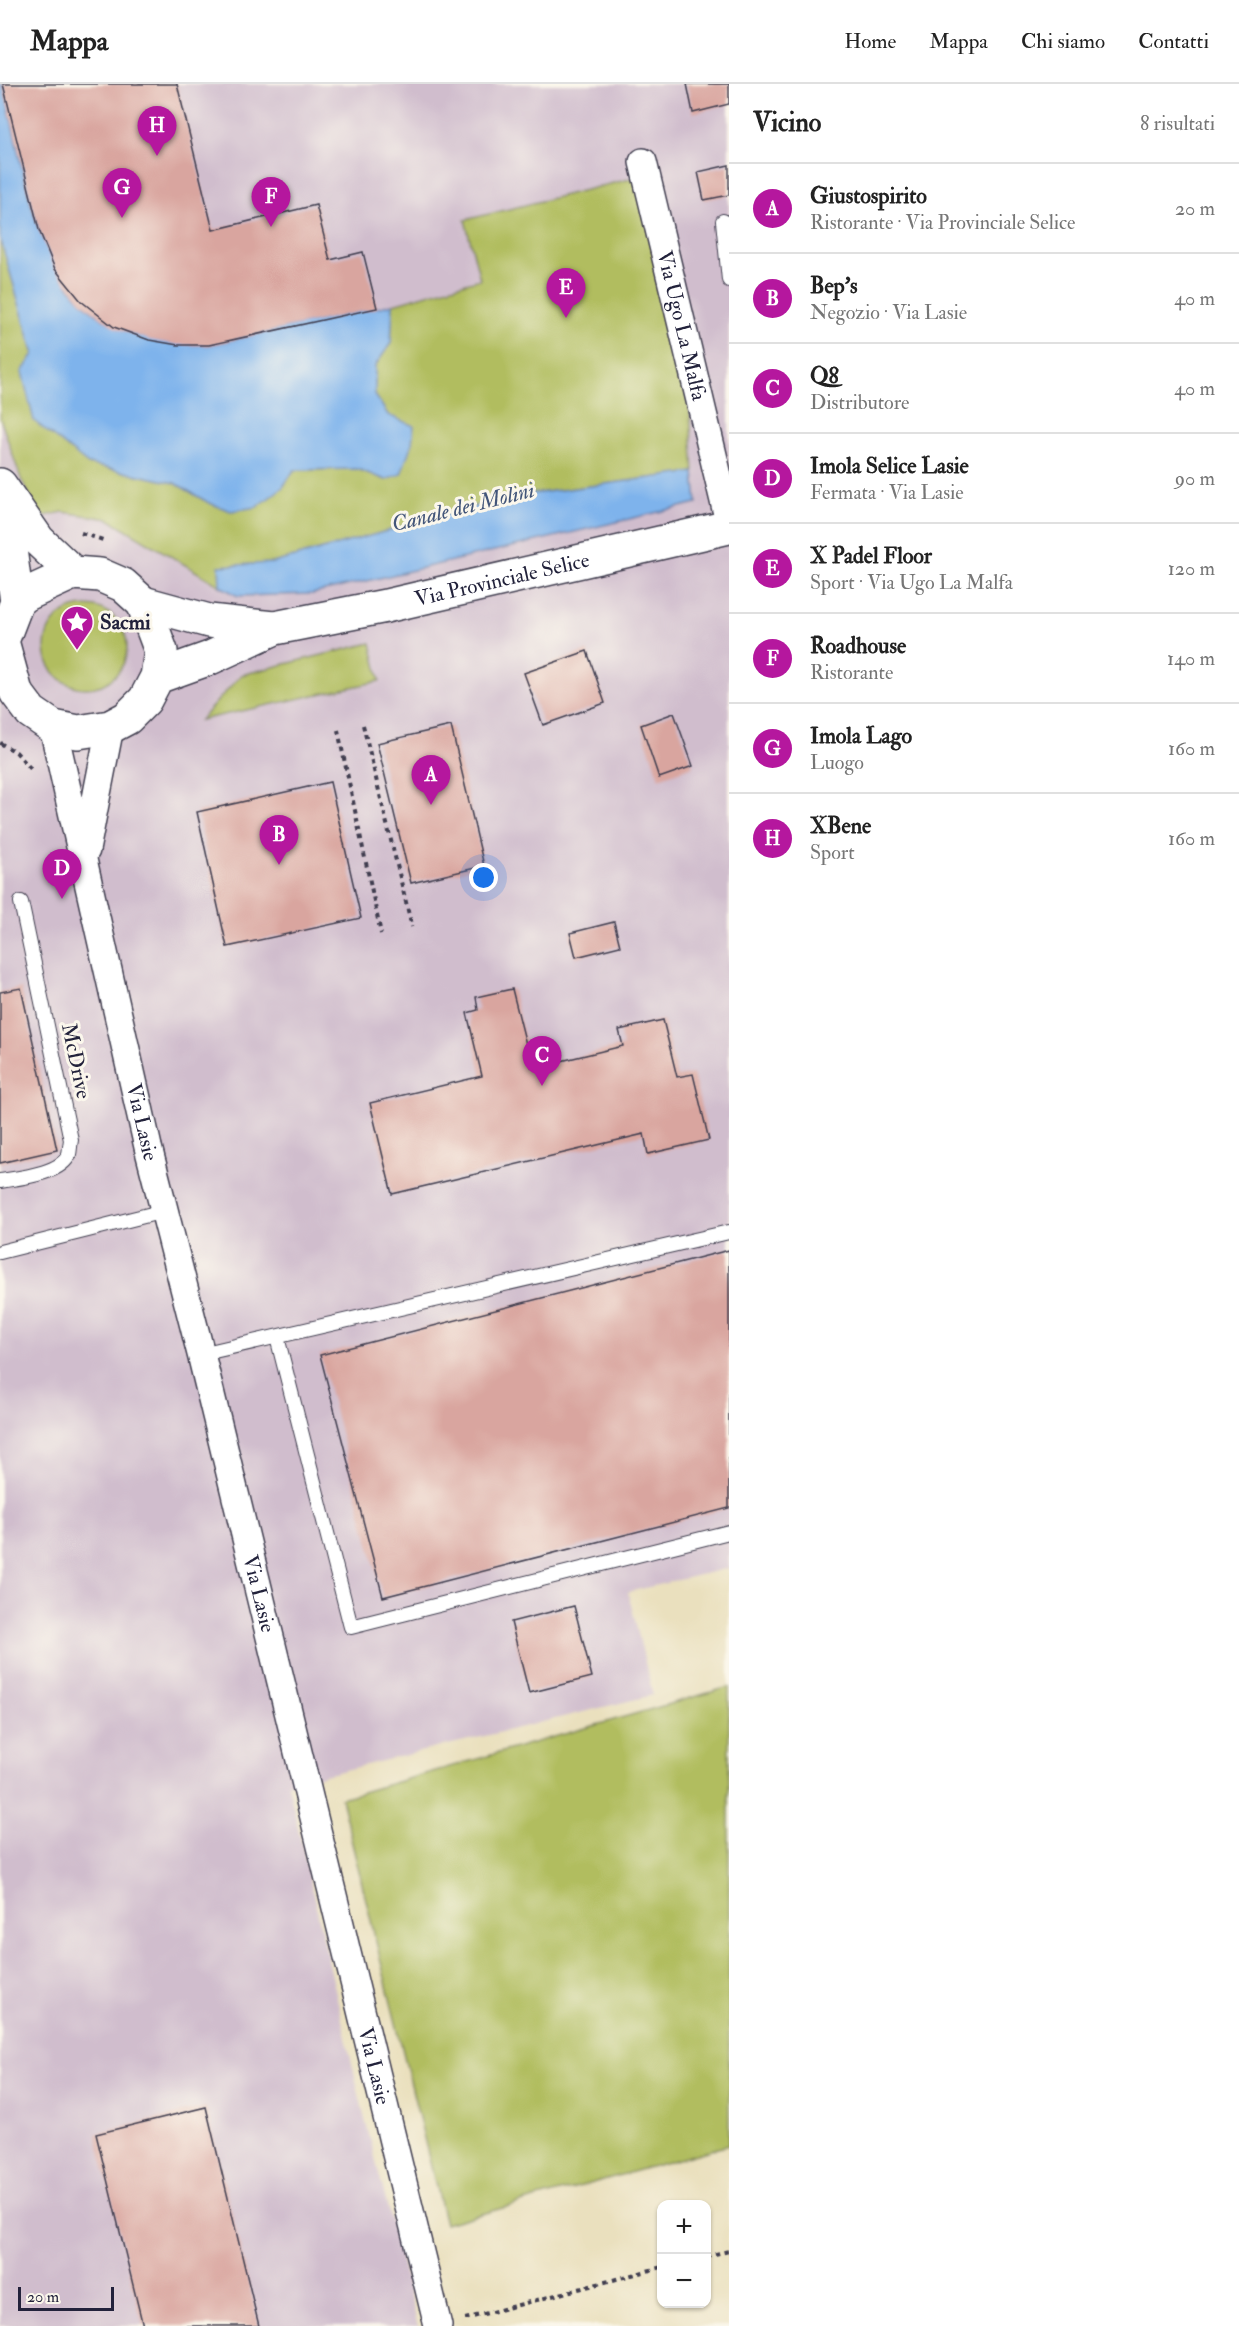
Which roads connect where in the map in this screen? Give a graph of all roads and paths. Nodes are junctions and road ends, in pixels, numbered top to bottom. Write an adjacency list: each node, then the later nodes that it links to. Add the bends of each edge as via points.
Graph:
1 (643, 162): 6 (street, Via Ugo La Malfa)
2 (723, 221): 3 (lane)
3 (729, 280)
4 (0, 485): 8 (main road, via 38,540)
5 (0, 512): 9 (main road)
6 (729, 522)
7 (729, 527): 11 (main road, Via Provinciale Selice)
8 (73, 573): 9 (main road); 10 (main road, Via Provinciale Selice, via 100,575 123,585)
9 (17, 602): 12 (main road)
10 (143, 603): 11 (main road, Via Provinciale Selice, via 209,621); 13 (main road, Via Provinciale Selice, via 161,651)
11 (275, 628): 13 (main road, Via Provinciale Selice)
12 (1, 642): 14 (main road)
13 (157, 677): 16 (main road, Via Provinciale Selice, via 145,700 127,718)
14 (28, 717): 16 (main road, Via Provinciale Selice, via 78,732); 18 (street, Via Lasie)
15 (363, 725): 20 (path)
16 (110, 727): 18 (street, Via Lasie)
17 (338, 730): 21 (path)
18 (84, 860): 23 (street, Via Lasie)
19 (21, 902): 22 (lane, McDrive, via 71,1140 69,1156 58,1167)
20 (412, 927)
21 (381, 934)
22 (0, 1181)
23 (164, 1211): 25 (lane); 27 (street, Via Lasie)
24 (729, 1232): 26 (lane)
25 (0, 1252)
26 (277, 1338): 27 (lane); 28 (lane, via 351,1627)
27 (201, 1354): 32 (street, Via Lasie)
28 (729, 1532)
29 (729, 2251): 30 (path)
30 (711, 2255)
31 (657, 2268): 32 (path)
32 (450, 2323)

